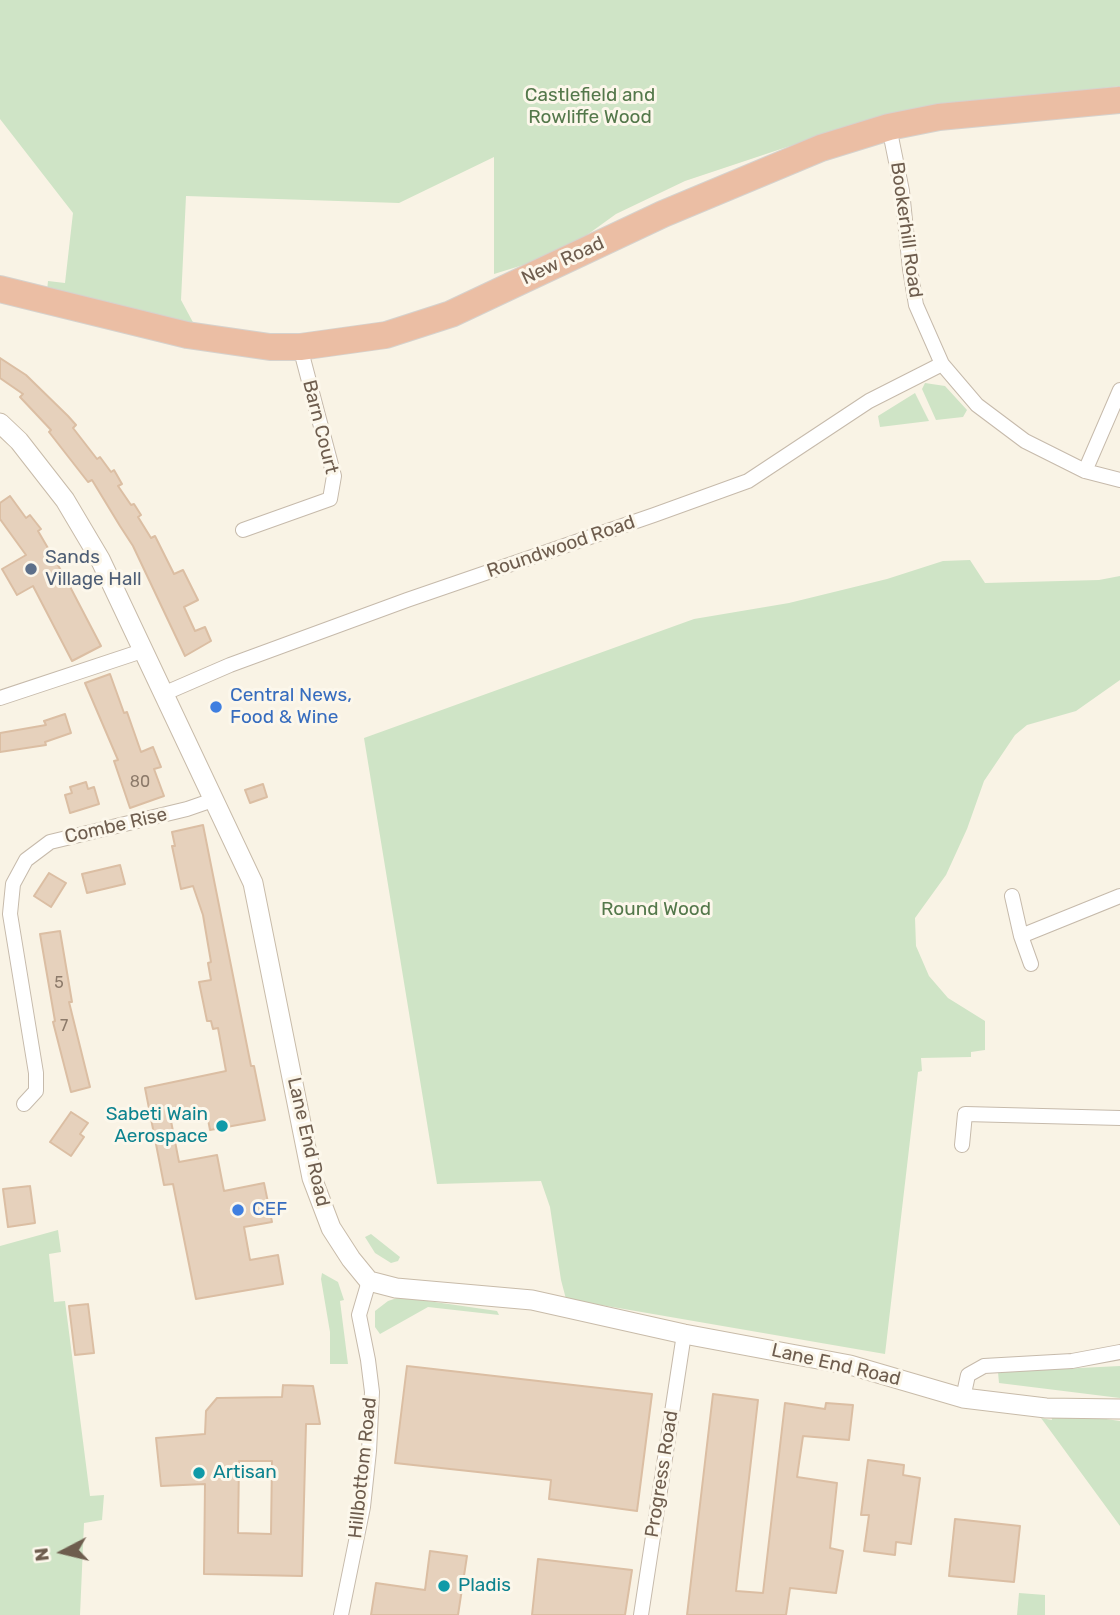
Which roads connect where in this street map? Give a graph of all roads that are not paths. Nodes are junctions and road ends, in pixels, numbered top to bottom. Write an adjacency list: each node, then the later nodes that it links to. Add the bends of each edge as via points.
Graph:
1 (1120, 100): 2 (highway, New Road, via 939,117)
2 (889, 127): 4 (highway, New Road, via 753,174 451,314 386,335); 5 (street, Bookerhill Road, via 916,305)
3 (0, 289): 4 (highway, New Road, via 187,335)
4 (300, 347): 10 (street, Barn Court, via 334,476 330,499)
5 (942, 364): 8 (street, Bookerhill Road, via 977,405 1025,441); 12 (street, Roundwood Road, via 869,401 748,481 394,604)
6 (1120, 390): 8 (street)
7 (0, 423): 11 (street, Lane End Road, via 78,519)
8 (1085, 471): 9 (street, Bookerhill Road)
9 (1120, 480)
10 (243, 530)
11 (142, 651): 12 (street, Lane End Road); 13 (street)
12 (163, 694): 14 (street, Lane End Road)
13 (0, 698)
14 (213, 800): 19 (street, Combe Rise, via 50,842 26,860 13,884 10,914 36,1073 36,1091); 22 (street, Lane End Road, via 254,883 320,1204 338,1239)
15 (1012, 896): 17 (street)
16 (1120, 896): 17 (street)
17 (1021, 936): 18 (street)
18 (1031, 964)
19 (24, 1104)
20 (1120, 1118): 21 (street, via 965,1114)
21 (962, 1145)
22 (369, 1281): 23 (street, Lane End Road, via 396,1288 532,1300); 27 (street, Hillbottom Road, via 359,1315 372,1392 369,1451 363,1507)
23 (684, 1334): 25 (street, Lane End Road, via 850,1365); 28 (street, Progress Road)
24 (1120, 1352): 25 (street, via 1072,1361 984,1366 968,1375)
25 (963, 1398): 26 (street, Lane End Road, via 1046,1408)
26 (1120, 1409)
27 (341, 1615)
28 (641, 1615)

